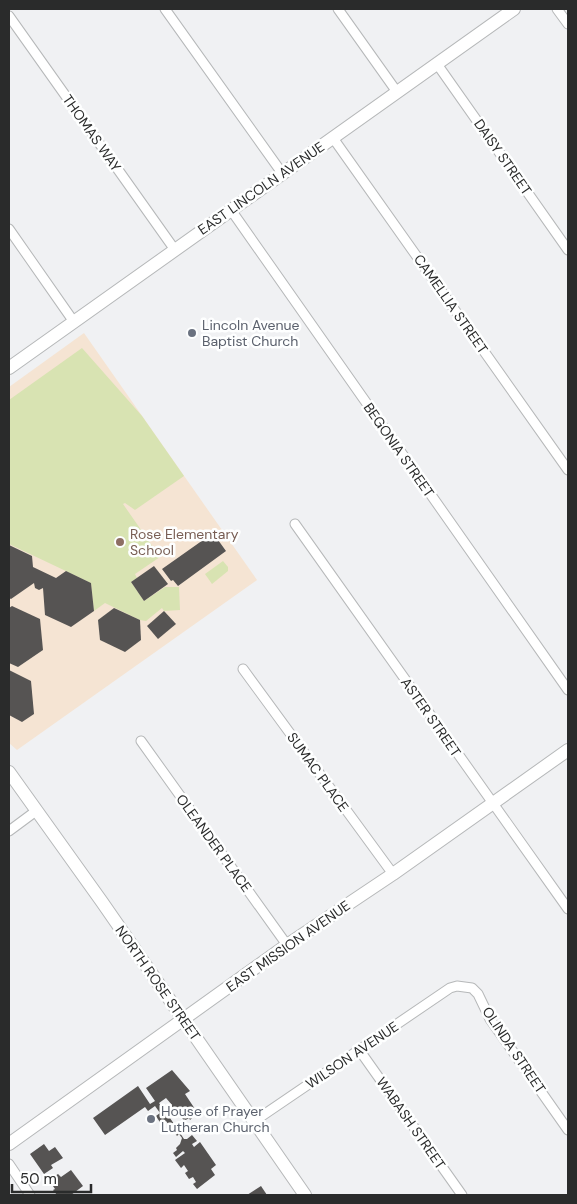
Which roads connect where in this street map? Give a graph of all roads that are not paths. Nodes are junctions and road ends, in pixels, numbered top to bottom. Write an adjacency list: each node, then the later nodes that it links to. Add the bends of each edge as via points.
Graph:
1 (165, 9): 10 (street)
2 (338, 9): 8 (street)
3 (514, 9): 7 (main road, EAST LINCOLN AVENUE)
4 (557, 9): 6 (street)
5 (9, 16): 13 (street, THOMAS WAY)
6 (568, 24)
7 (437, 64): 8 (main road, EAST LINCOLN AVENUE); 14 (street, DAISY STREET)
8 (397, 92): 9 (main road, EAST LINCOLN AVENUE)
9 (333, 138): 10 (main road, EAST LINCOLN AVENUE); 17 (street, CAMELLIA STREET)
10 (282, 173): 11 (main road, EAST LINCOLN AVENUE)
11 (231, 210): 13 (main road, EAST LINCOLN AVENUE); 20 (street, BEGONIA STREET)
12 (9, 230): 15 (street)
13 (174, 250): 15 (main road, EAST LINCOLN AVENUE)
14 (568, 250)
15 (74, 322): 16 (main road, EAST LINCOLN AVENUE)
16 (9, 368)
17 (568, 470)
18 (295, 524): 24 (street, ASTER STREET)
19 (243, 670): 27 (street, SUMAC PLACE)
20 (568, 690)
21 (140, 741): 29 (street, OLEANDER PLACE)
22 (568, 750): 24 (main road, EAST MISSION AVENUE)
23 (9, 772): 25 (main road, NORTH ROSE STREET)
24 (492, 803): 27 (main road, EAST MISSION AVENUE); 28 (street, ASTER STREET)
25 (36, 811): 26 (street); 31 (main road, NORTH ROSE STREET)
26 (9, 831)
27 (393, 874): 29 (main road, EAST MISSION AVENUE)
28 (568, 909)
29 (287, 945): 31 (main road, EAST MISSION AVENUE)
30 (450, 988): 32 (street, WILSON AVENUE); 34 (street, OLINDA STREET, via 472,988 478,994 490,1018)
31 (183, 1020): 33 (main road, NORTH ROSE STREET); 35 (main road, EAST MISSION AVENUE)
32 (360, 1050): 33 (street, WILSON AVENUE); 39 (street, WABASH STREET)
33 (253, 1122): 38 (main road, NORTH ROSE STREET)
34 (568, 1130)
35 (9, 1144)
36 (9, 1164): 37 (street)
37 (30, 1195)
38 (305, 1195)
39 (462, 1195)

